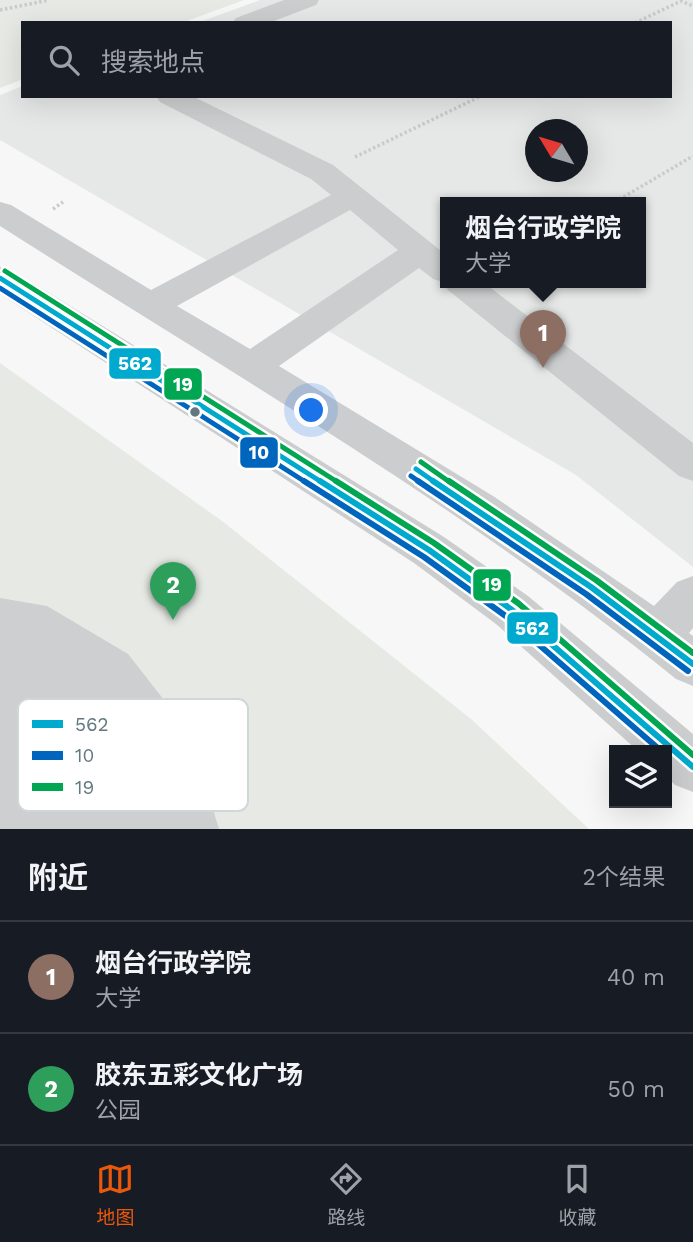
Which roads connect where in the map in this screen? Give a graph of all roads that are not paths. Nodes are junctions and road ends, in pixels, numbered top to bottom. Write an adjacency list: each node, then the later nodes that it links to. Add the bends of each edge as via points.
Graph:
1 (307, 0): 2 (street)
2 (250, 21)
3 (174, 98): 4 (street, via 322,172)
4 (352, 196): 6 (street); 9 (street)
5 (0, 212): 9 (street)
6 (432, 261): 10 (street)
7 (0, 278): 15 (street, via 439,557 512,610)
8 (468, 288): 11 (street)
9 (151, 305): 10 (street)
10 (251, 367): 13 (street, via 382,446)
11 (693, 465)
12 (693, 596): 13 (street)
13 (657, 635): 14 (street)
14 (693, 664)
15 (693, 767)

